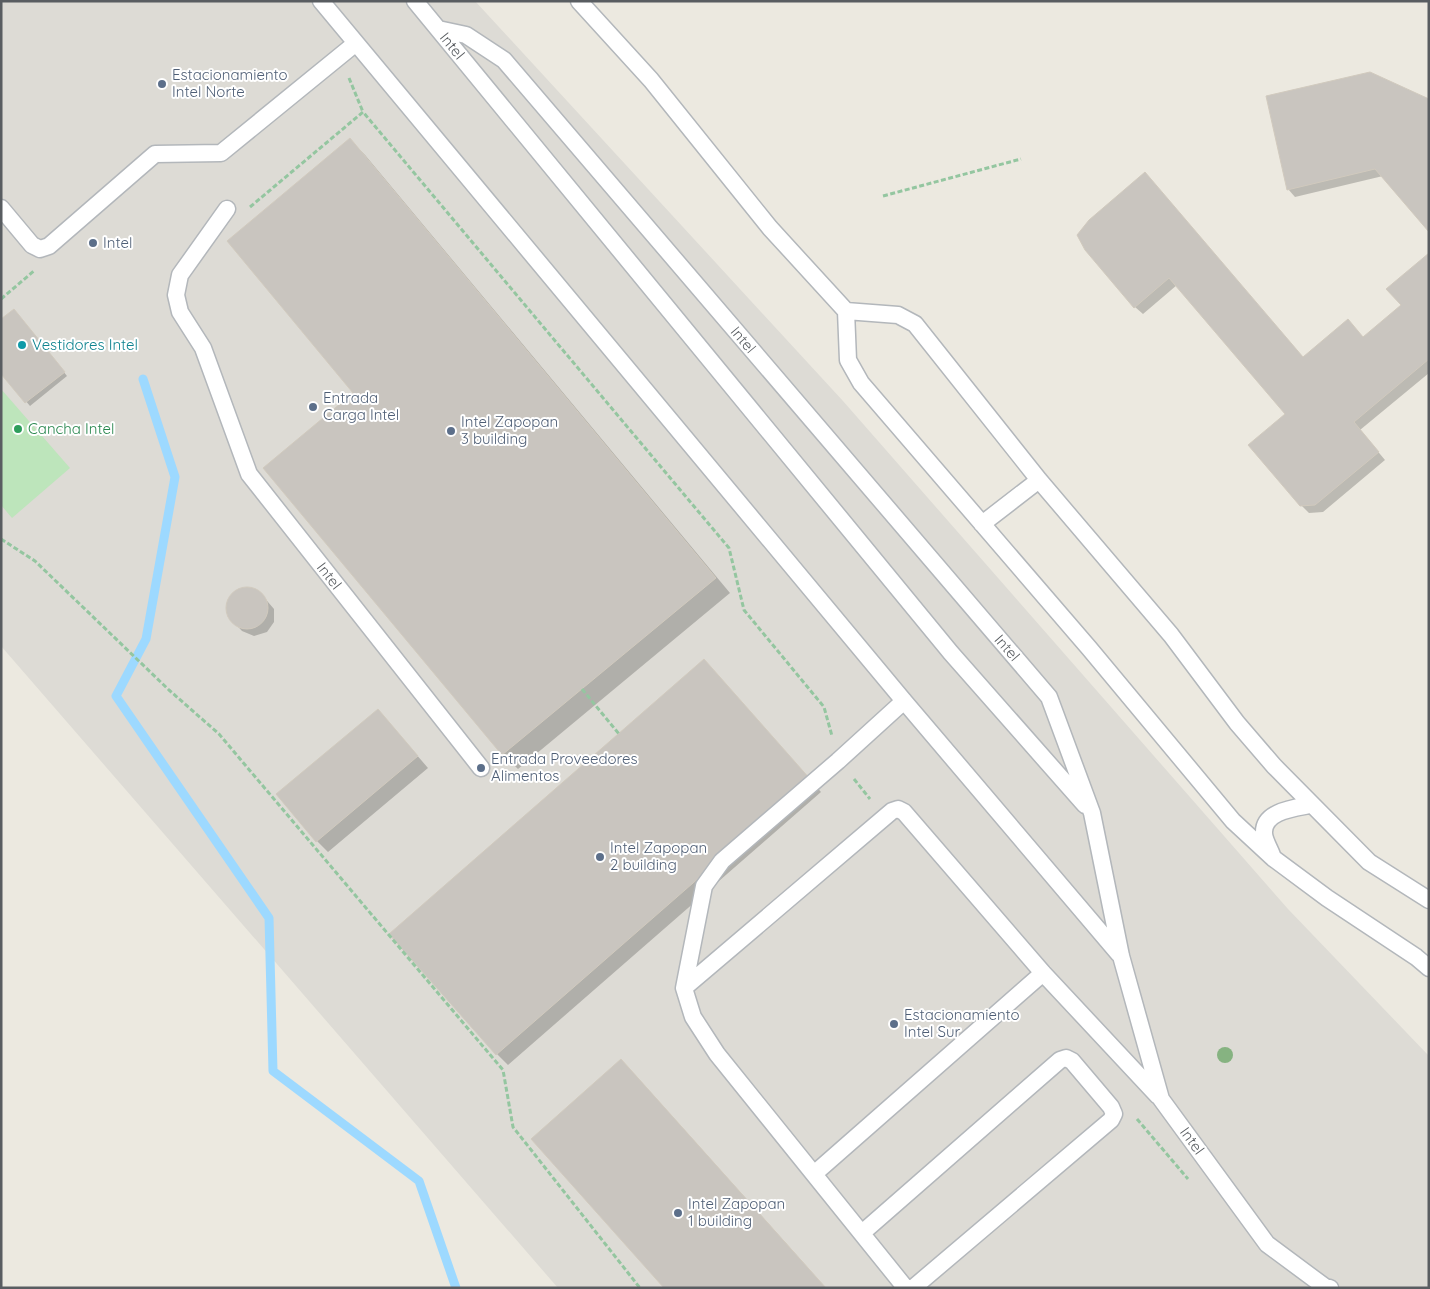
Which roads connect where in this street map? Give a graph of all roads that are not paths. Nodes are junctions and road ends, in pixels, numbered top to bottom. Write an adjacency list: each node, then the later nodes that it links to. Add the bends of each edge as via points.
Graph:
1 (321, 1): 5 (lane, Intel)
2 (415, 1): 4 (lane)
3 (579, 1): 8 (lane, via 651,80 770,228)
4 (438, 29): 14 (lane, Intel, via 951,654); 14 (lane, Intel, via 466,35 504,60 1050,697)
5 (356, 43): 6 (lane, via 221,154 155,154 49,246 40,249 32,245); 11 (lane, Intel)
6 (1, 208)
7 (227, 209): 12 (lane, Intel, via 180,275 176,295 180,312 203,348 249,474)
8 (846, 311): 9 (lane, via 898,315 916,324); 10 (lane, via 848,360 861,383)
9 (1040, 480): 10 (lane); 13 (lane, via 1171,635 1237,723)
10 (982, 524): 15 (lane, via 1233,821)
11 (904, 701): 17 (lane, Intel); 20 (lane, via 722,860 704,886)
12 (480, 768)
13 (1310, 805): 15 (lane, via 1279,812 1267,822 1264,833); 16 (lane, via 1369,862)
14 (1092, 813): 17 (lane, Intel)
15 (1273, 858): 18 (lane)
16 (1429, 900)
17 (1121, 956): 21 (lane, Intel)
18 (1429, 968)
19 (1043, 973): 20 (lane, via 904,812 898,809); 21 (lane); 22 (lane)
20 (684, 988): 22 (lane, via 693,1017 717,1054)
21 (1161, 1099): 24 (lane, Intel, via 1267,1244)
22 (814, 1174): 23 (lane)
23 (862, 1233): 25 (lane); 26 (lane, via 1060,1060 1072,1061 1111,1107 1114,1114 1110,1120)
24 (1327, 1287)
25 (908, 1288)
26 (913, 1288)

